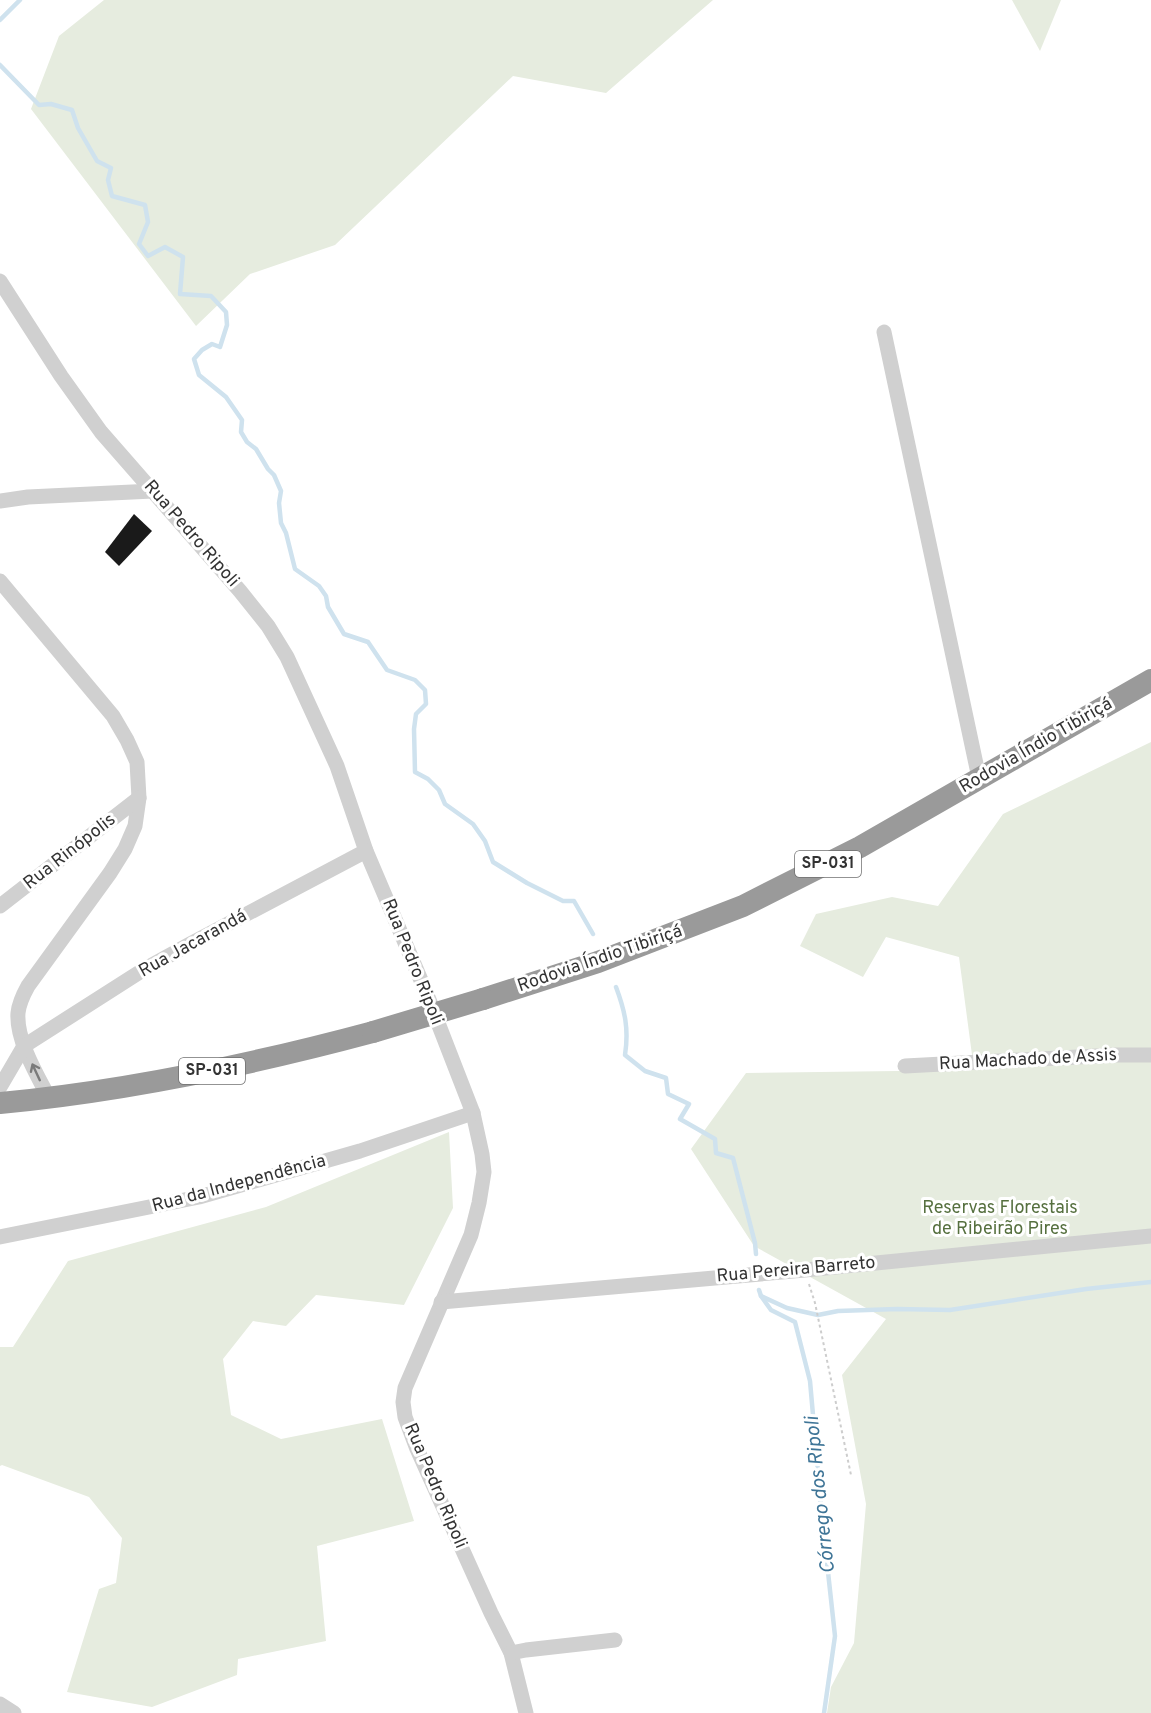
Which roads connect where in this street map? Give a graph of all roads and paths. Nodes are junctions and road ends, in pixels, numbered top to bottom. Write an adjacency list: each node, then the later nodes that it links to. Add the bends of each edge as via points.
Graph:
1 (0, 281): 3 (street, Rua Pedro Ripoli, via 101,432)
2 (884, 332): 7 (street)
3 (153, 491): 4 (street); 9 (street, Rua Pedro Ripoli, via 240,591 287,657 337,766)
4 (0, 501)
5 (0, 580): 8 (street, via 113,716 137,762)
6 (1151, 680): 7 (highway, Rodovia Índio Tibiriçá / SP-031)
7 (979, 778): 15 (highway, Rodovia Índio Tibiriçá / SP-031, bridge, via 860,847 743,906 598,962 290,1054 150,1083)
8 (139, 798): 10 (street, Rua Rinópolis); 11 (street, via 135,826 125,849 19,1004 17,1016)
9 (366, 851): 11 (street, Rua Jacarandá, via 143,970); 17 (street, Rua Pedro Ripoli)
10 (0, 906)
11 (24, 1046): 14 (street); 15 (street, one-way to 11)
12 (1151, 1055): 13 (street, Rua Machado de Assis)
13 (905, 1066)
14 (0, 1088)
15 (49, 1098): 16 (highway, Rodovia Índio Tibiriçá / SP-031)
16 (0, 1103)
17 (473, 1113): 19 (street, Rua da Independência, via 360,1151 199,1197); 21 (street, Rua Pedro Ripoli, via 484,1172 479,1203 471,1235)
18 (1151, 1236): 20 (street, Rua Pereira Barreto)
19 (0, 1237)
20 (805, 1270): 21 (street, Rua Pereira Barreto); 22 (path)
21 (441, 1302): 24 (street, Rua Pedro Ripoli, via 405,1388 405,1417)
22 (851, 1475)
23 (615, 1640): 24 (street)
24 (511, 1653): 27 (street, Rua Pedro Ripoli)
25 (0, 1704): 26 (street)
26 (14, 1713)
27 (526, 1713)

